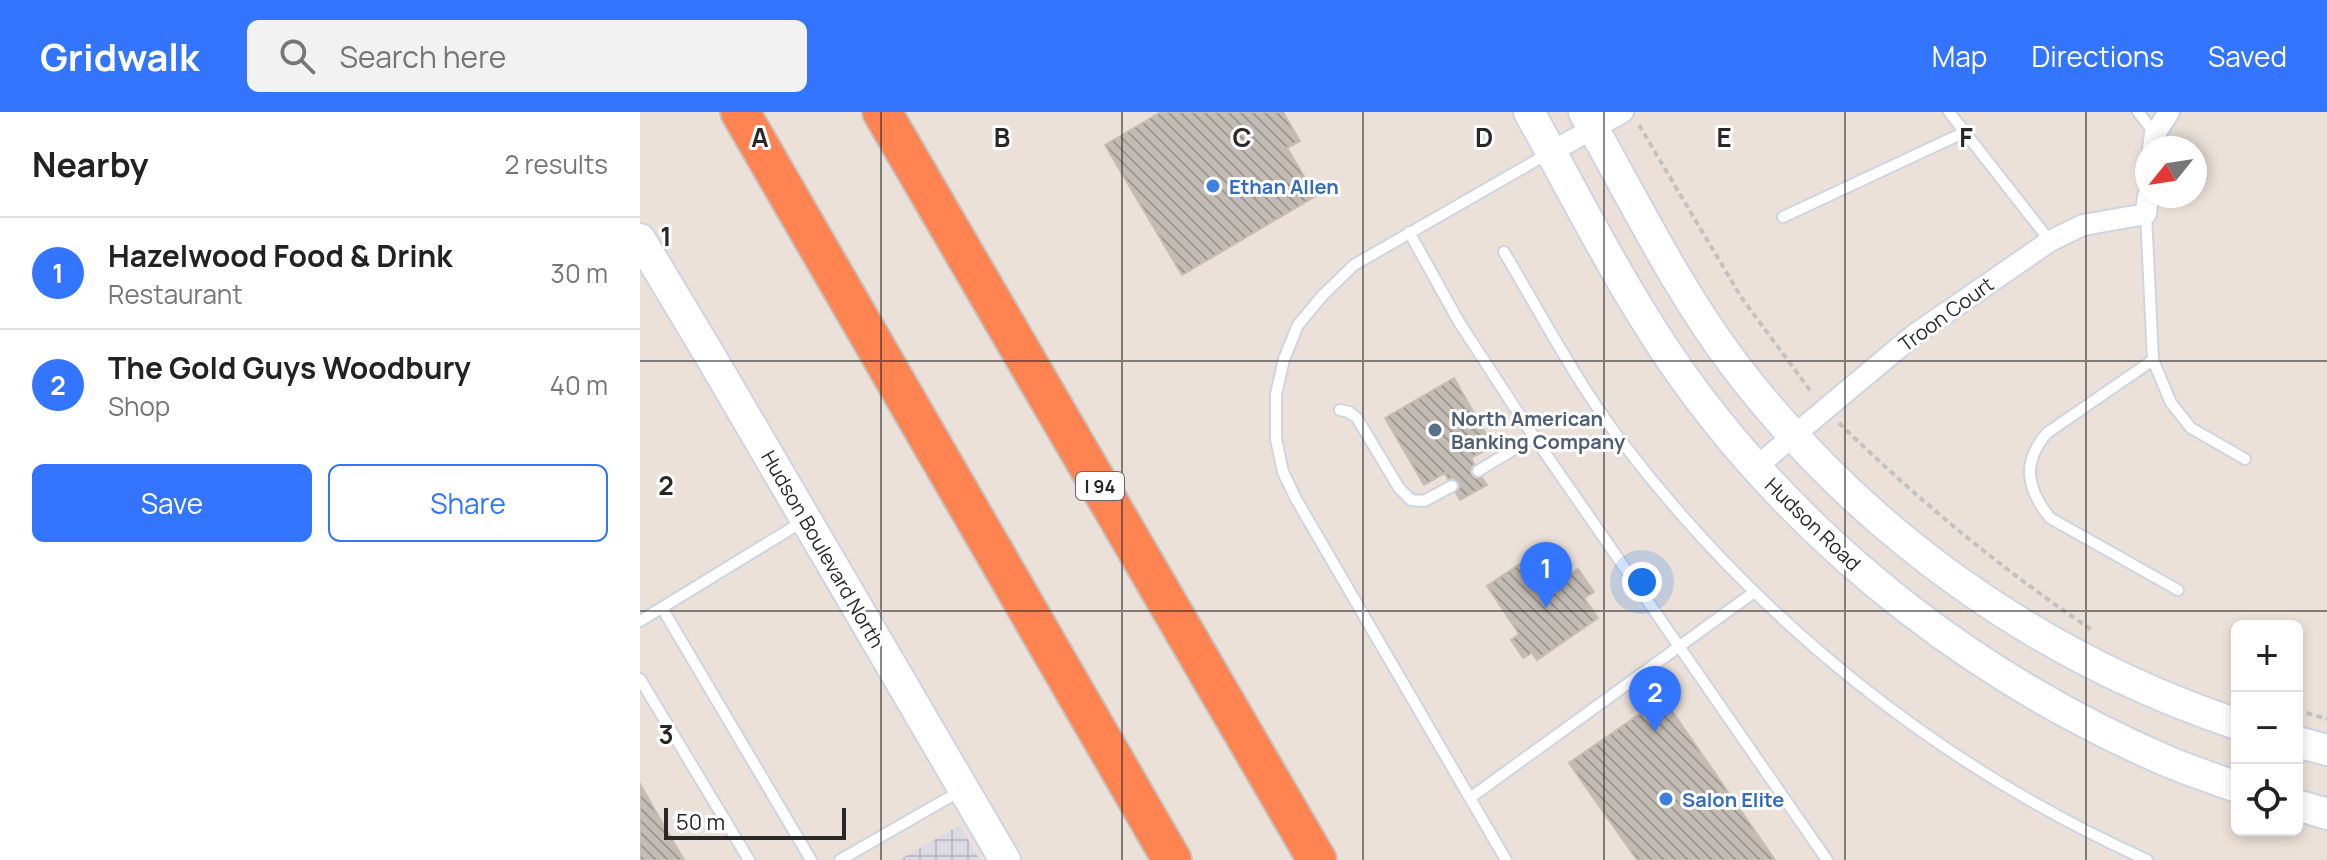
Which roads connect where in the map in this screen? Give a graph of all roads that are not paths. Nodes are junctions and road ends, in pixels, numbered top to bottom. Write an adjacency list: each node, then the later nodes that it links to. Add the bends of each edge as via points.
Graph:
1 (740, 112): 47 (highway)
2 (882, 112): 48 (highway, I 94)
3 (1529, 112): 12 (street, Hudson Road)
4 (1623, 112): 8 (street)
5 (1949, 112): 9 (lane)
6 (2138, 112): 10 (lane)
7 (2169, 112): 11 (street)
8 (1589, 120): 12 (street); 22 (street, via 1695,307 1736,367)
9 (1965, 132): 15 (lane); 18 (lane)
10 (2151, 136)
11 (2157, 136)
12 (1551, 152): 16 (lane); 25 (street, Hudson Road, via 1655,335)
13 (2137, 208): 18 (street, Troon Court)
14 (2147, 208): 20 (lane)
15 (1783, 217)
16 (1409, 232): 23 (lane, via 1459,322); 40 (lane, via 1354,265 1298,325 1276,394 1276,439 1296,499)
17 (640, 239): 28 (street, Hudson Boulevard North)
18 (2050, 241): 22 (street, Troon Court, via 1914,335)
19 (1504, 252): 30 (lane, via 1620,440)
20 (2153, 360): 24 (lane, via 2171,403 2191,428); 29 (lane, via 2047,433 2028,470 2035,499 2050,518)
21 (1340, 410): 27 (lane, via 1357,418 1411,500 1424,501)
22 (1794, 436): 25 (street, Troon Court); 35 (street, via 1892,531 1996,608 2120,677)
23 (1534, 437): 26 (lane); 33 (lane)
24 (2245, 459)
25 (1755, 468): 38 (street, Hudson Road, via 1807,523 1969,653 2100,730)
26 (1478, 471)
27 (1452, 486)
28 (806, 519): 31 (lane); 39 (street, Hudson Boulevard North)
29 (2178, 590)
30 (1753, 593): 33 (lane); 51 (lane, via 1860,686 1922,731 2052,812)
31 (662, 608): 32 (lane); 44 (lane)
32 (640, 621)
33 (1679, 647): 40 (lane); 50 (lane)
34 (640, 679): 43 (lane)
35 (2231, 722)
36 (2303, 744): 37 (street)
37 (2327, 750)
38 (2231, 785)
39 (963, 789): 45 (lane); 46 (street, Hudson Boulevard North)
40 (1470, 798): 49 (lane)
41 (2303, 807): 42 (street)
42 (2327, 814)
43 (749, 860)
44 (811, 860)
45 (840, 860)
46 (1005, 860)
47 (1172, 860)
48 (1317, 860)
49 (1506, 860)
50 (1827, 860)
51 (2147, 860)

